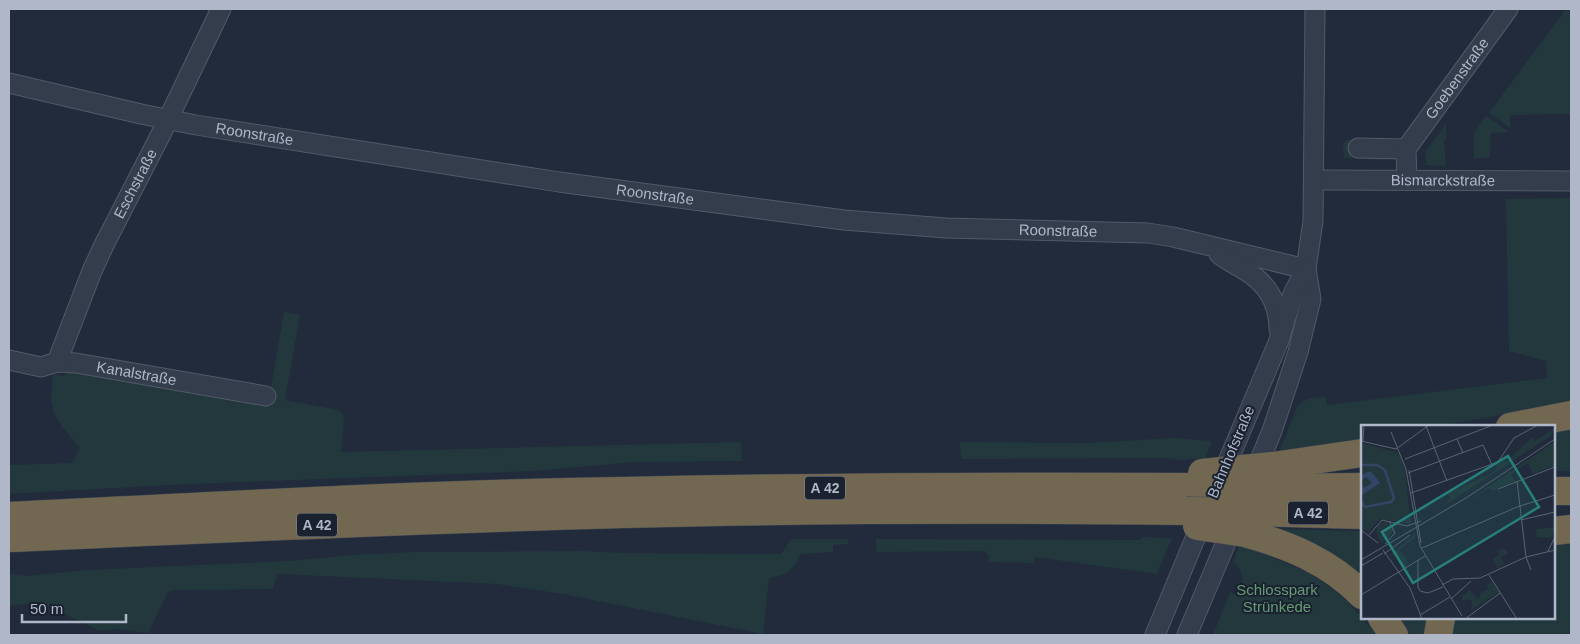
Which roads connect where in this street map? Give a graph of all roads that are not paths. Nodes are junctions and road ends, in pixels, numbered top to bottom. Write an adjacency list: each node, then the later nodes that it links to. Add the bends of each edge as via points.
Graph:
1 (221, 9): 5 (street, Eschstraße)
2 (1315, 9): 8 (street, Bahnhofstraße)
3 (1508, 9): 7 (street, Goebenstraße)
4 (9, 83): 5 (street, Roonstraße)
5 (168, 120): 11 (street, Roonstraße, via 559,182 844,220 946,228 1148,233); 15 (street, Eschstraße, via 96,262)
6 (1358, 148): 7 (street)
7 (1406, 149): 9 (street)
8 (1314, 180): 9 (street, Bismarckstraße); 12 (street, Bahnhofstraße, via 1313,221)
9 (1407, 180): 10 (street, Bismarckstraße)
10 (1571, 181)
11 (1208, 246): 12 (street, Roonstraße); 13 (street, via 1250,273 1268,290 1278,310)
12 (1306, 269): 13 (street, Bahnhofstraße, via 1293,294); 17 (street, Bahnhofstraße, via 1311,299)
13 (1278, 343): 16 (street, Bahnhofstraße)
14 (9, 360): 15 (street, Kanalstraße, via 41,367)
15 (58, 362): 18 (street, Kanalstraße)
16 (1264, 377): 17 (street, via 1274,389); 35 (street, Bahnhofstraße)
17 (1284, 393): 38 (street, Bahnhofstraße, via 1272,430)
18 (266, 396)
19 (1571, 415): 20 (highway)
20 (1516, 425)
21 (1361, 452): 26 (highway)
22 (1361, 487): 26 (highway, A 42)
23 (1555, 491): 24 (highway)
24 (1571, 491)
25 (1191, 499): 26 (highway, A 42, bridge); 26 (highway, bridge, via 1215,528); 28 (highway, A 42, via 1029,486 621,491 321,500); 33 (highway, A 42, via 1008,509 625,514)
26 (1259, 500): 27 (highway, A 42); 34 (highway, via 1271,540 1318,561)
27 (1361, 515)
28 (9, 516)
29 (1555, 518): 30 (highway)
30 (1571, 518)
31 (1571, 529): 32 (highway)
32 (1555, 531)
33 (9, 538)
34 (1361, 594)
35 (1168, 605): 38 (street, via 1182,615); 39 (street, Bahnhofstraße)
36 (1383, 619): 40 (highway)
37 (1441, 619): 41 (highway)
38 (1188, 633)
39 (1155, 635)
40 (1394, 635)
41 (1438, 635)

